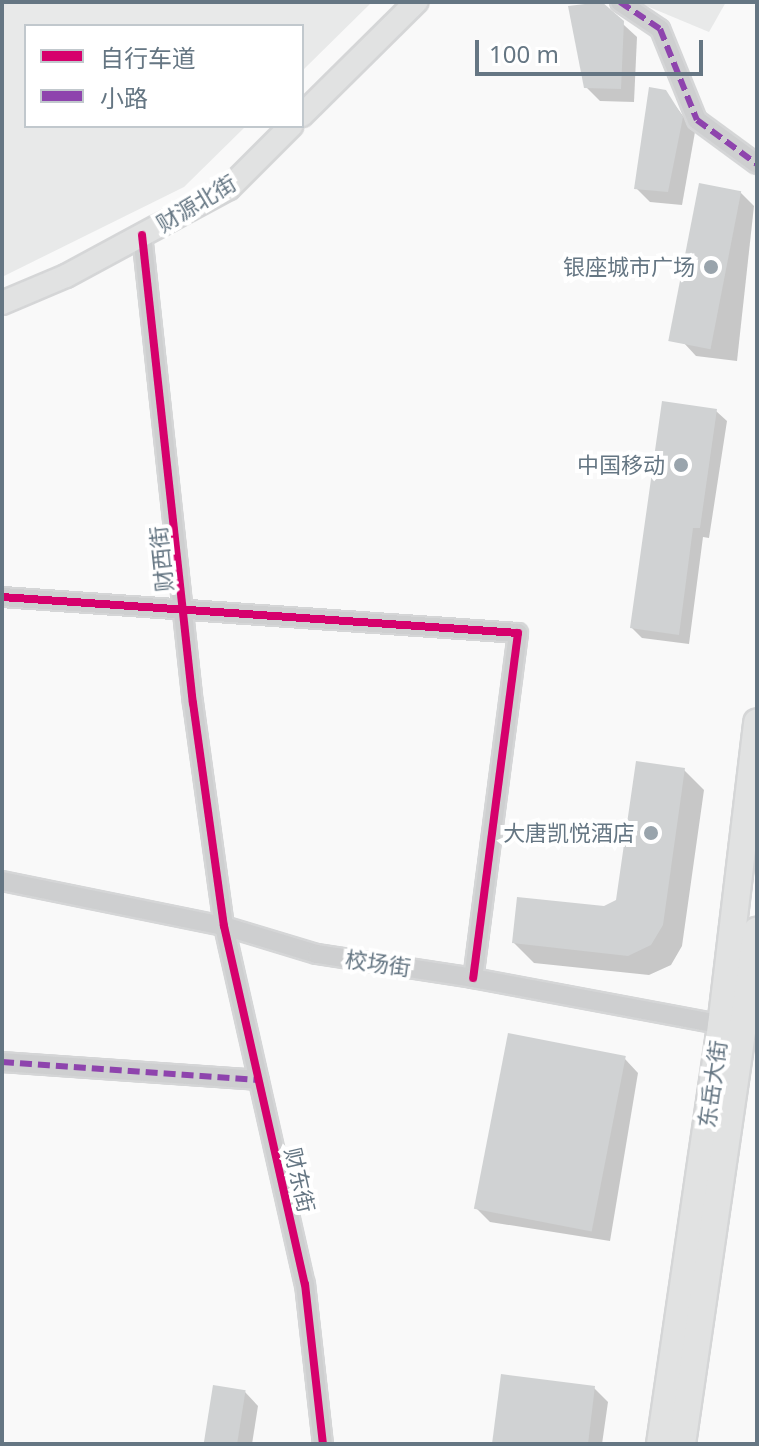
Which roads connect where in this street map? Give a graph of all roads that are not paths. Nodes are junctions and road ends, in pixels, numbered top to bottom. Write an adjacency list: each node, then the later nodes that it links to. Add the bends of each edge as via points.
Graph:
1 (416, 2): 3 (main road)
2 (620, 2): 5 (street, via 660,29 697,120)
3 (304, 113)
4 (289, 128): 6 (main road, 财源北街, via 229,188)
5 (757, 164)
6 (142, 235): 7 (main road, 财源北街); 9 (street, 财西街)
7 (2, 303)
8 (2, 597): 9 (street)
9 (183, 607): 12 (street, 财西街); 14 (street, via 518,633)
10 (757, 722): 15 (highway, 东岳大街)
11 (2, 881): 12 (street, 校场街)
12 (224, 926): 14 (street, 校场街, via 317,954); 17 (street, 财东街)
13 (757, 930): 15 (highway, 东岳大街)
14 (473, 978): 15 (street, 校场街)
15 (741, 1029): 19 (highway, 东岳大街); 20 (highway, 东岳大街)
16 (2, 1062): 17 (street)
17 (258, 1080): 18 (street, 财东街, via 305,1284)
18 (323, 1444)
19 (660, 1444)
20 (682, 1444)

